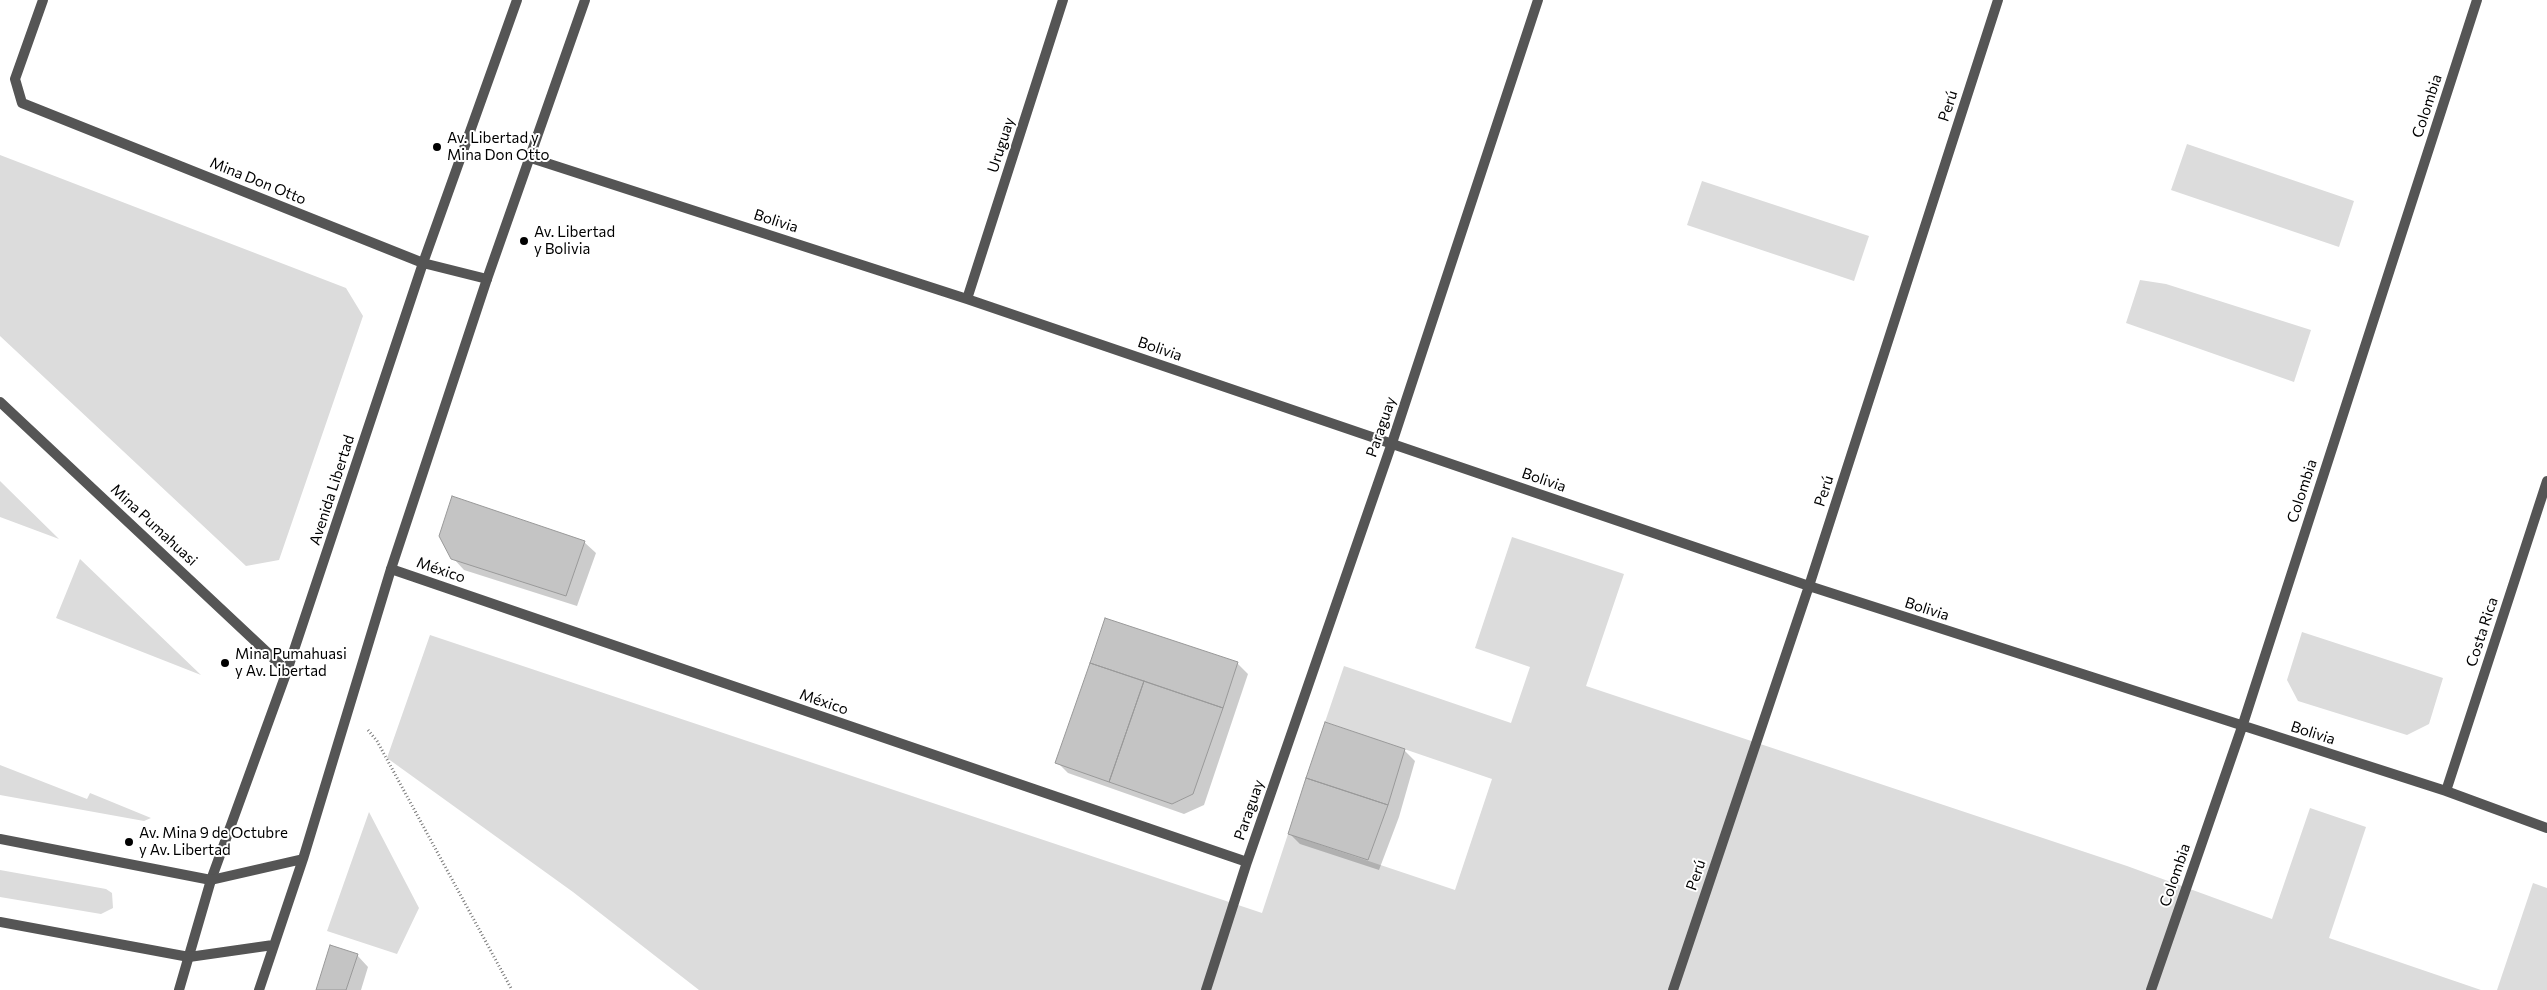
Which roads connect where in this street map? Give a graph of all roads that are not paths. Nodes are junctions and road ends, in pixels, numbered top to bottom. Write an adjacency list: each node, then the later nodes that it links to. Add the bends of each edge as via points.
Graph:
1 (43, 0): 9 (street, Mina Don Otto, via 15,79 22,103)
2 (517, 0): 9 (street, Avenida Libertad)
3 (585, 0): 8 (street)
4 (1063, 0): 11 (street, Uruguay)
5 (1538, 0): 13 (street, Paraguay)
6 (1998, 0): 16 (street, Perú)
7 (2476, 0): 18 (street, Colombia)
8 (531, 158): 10 (street); 11 (street, Bolivia)
9 (423, 263): 10 (street, Mina Don Otto); 17 (street, Avenida Libertad)
10 (487, 279): 15 (street)
11 (967, 299): 13 (street, Bolivia)
12 (0, 402): 17 (street, Mina Pumahuasi)
13 (1392, 444): 16 (street, Bolivia); 23 (street, Paraguay)
14 (2547, 482): 19 (street, Costa Rica)
15 (391, 569): 22 (street); 23 (street, México)
16 (1809, 586): 18 (street, Bolivia); 31 (street, Perú)
17 (287, 671): 24 (street, Avenida Libertad)
18 (2242, 727): 19 (street, Bolivia); 32 (street, Colombia)
19 (2446, 791): 20 (street, Bolivia)
20 (2547, 828)
21 (0, 839): 24 (street)
22 (303, 859): 24 (street); 26 (street)
23 (1247, 862): 30 (street, Paraguay)
24 (211, 880): 27 (street, Avenida Libertad)
25 (0, 922): 27 (street)
26 (274, 945): 27 (street); 29 (street)
27 (188, 957): 28 (street, Avenida Libertad)
28 (179, 990)
29 (260, 990)
30 (1206, 990)
31 (1673, 990)
32 (2151, 990)

